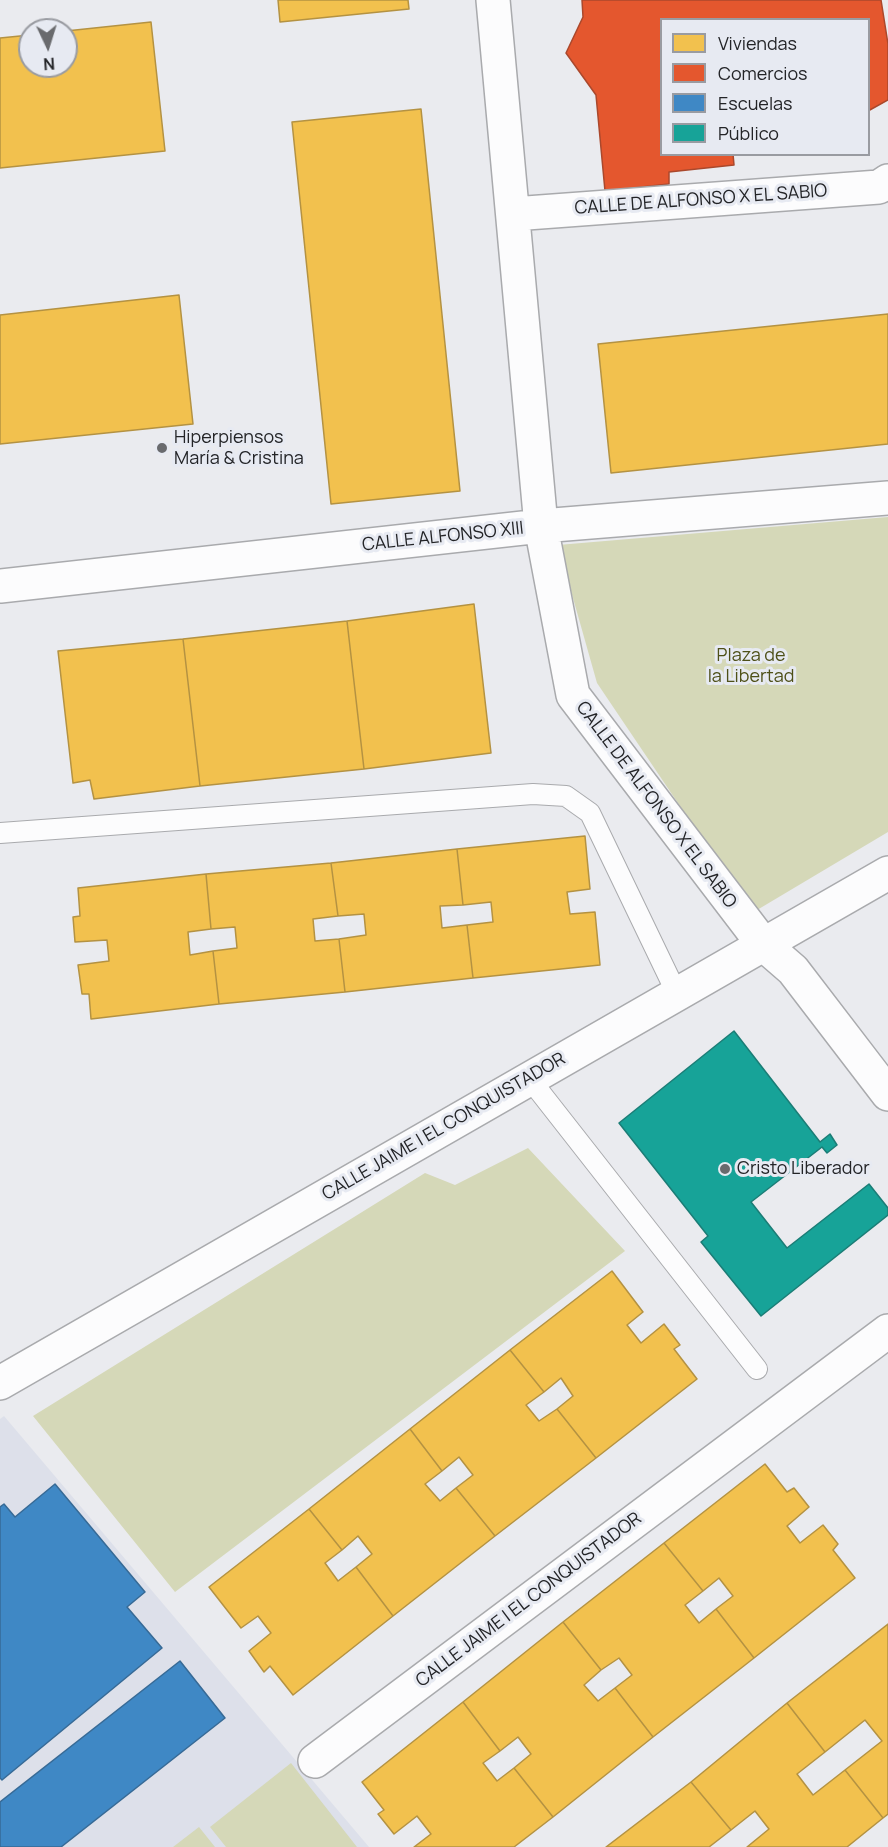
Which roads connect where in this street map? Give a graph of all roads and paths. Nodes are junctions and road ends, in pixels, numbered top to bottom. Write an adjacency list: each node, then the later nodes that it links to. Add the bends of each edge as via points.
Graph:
1 (493, 0): 3 (street, CALLE DE ALFONSO X EL SABIO)
2 (888, 181): 3 (street, CALLE DE ALFONSO X EL SABIO, via 879,187)
3 (513, 214): 5 (street, CALLE DE ALFONSO X EL SABIO)
4 (888, 498): 5 (street, CALLE ALFONSO XIII)
5 (541, 526): 6 (street, CALLE ALFONSO XIII); 9 (street, CALLE DE ALFONSO X EL SABIO, via 573,695)
6 (0, 586)
7 (0, 833): 10 (lane, via 521,795 566,796 590,813)
8 (888, 873): 9 (street, CALLE JAIME I EL CONQUISTADOR)
9 (763, 944): 10 (street, CALLE JAIME I EL CONQUISTADOR); 12 (street, CALLE DE ALFONSO X EL SABIO, via 793,970)
10 (677, 994): 11 (street, CALLE JAIME I EL CONQUISTADOR)
11 (529, 1078): 14 (lane); 15 (street, CALLE JAIME I EL CONQUISTADOR)
12 (888, 1094)
13 (888, 1331): 16 (street, CALLE JAIME I EL CONQUISTADOR)
14 (757, 1369)
15 (0, 1383)
16 (315, 1761)

